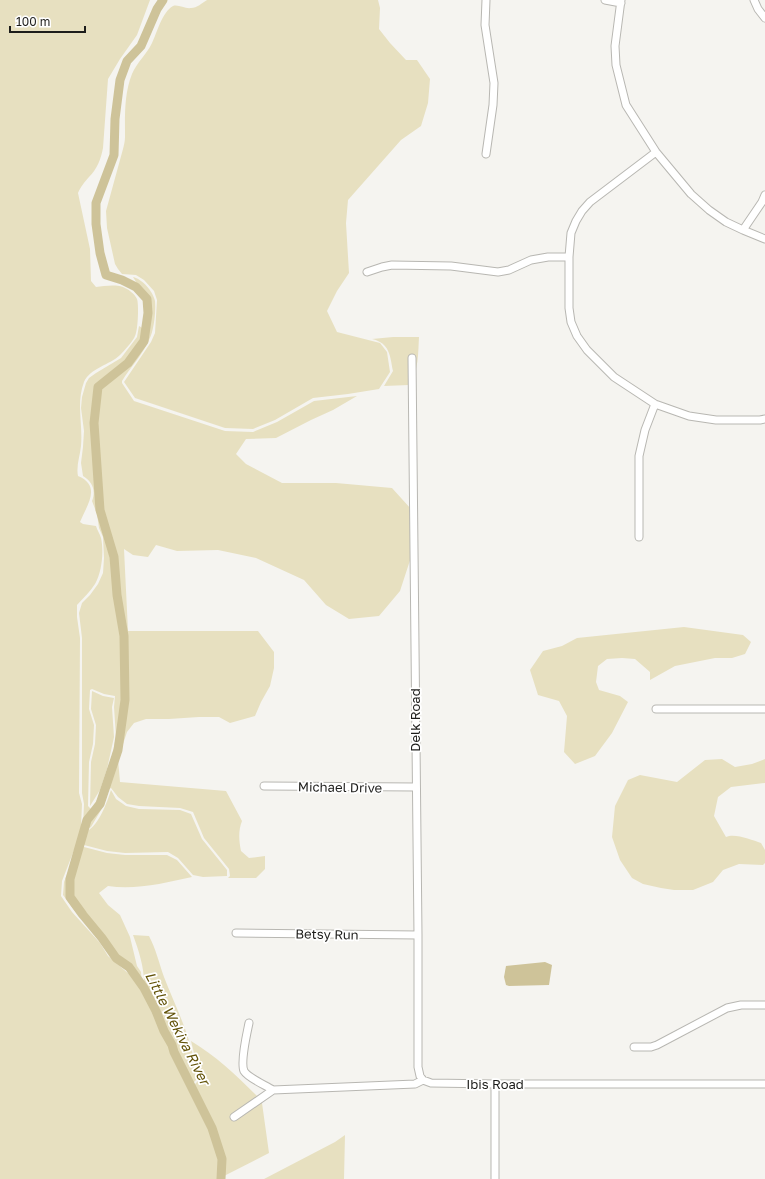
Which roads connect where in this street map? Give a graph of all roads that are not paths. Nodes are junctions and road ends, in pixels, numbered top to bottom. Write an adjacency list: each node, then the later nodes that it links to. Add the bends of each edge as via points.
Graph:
1 (486, 0): 7 (street, via 485,25 494,84)
2 (605, 0): 4 (street)
3 (754, 0): 5 (street)
4 (621, 2): 6 (street, via 616,46 619,80 626,105)
5 (765, 18)
6 (656, 152): 9 (street, via 677,178 709,210); 11 (street, via 583,210 571,233)
7 (486, 154)
8 (765, 195): 9 (street)
9 (743, 230): 10 (street)
10 (765, 239)
11 (569, 257): 12 (street, via 531,260 498,272 464,266 392,265); 14 (street, via 569,308 577,336 614,377)
12 (367, 272)
13 (412, 358): 20 (street, Delk Road)
14 (655, 404): 15 (street, via 689,416 716,420); 16 (street, via 639,456)
15 (765, 419)
16 (639, 537)
17 (656, 709): 18 (street)
18 (765, 709)
19 (264, 786): 20 (street, Michael Drive)
20 (416, 787): 22 (street, Delk Road)
21 (236, 933): 22 (street, Betsy Run)
22 (418, 935): 26 (street, Delk Road, via 418,1068)
23 (765, 1005): 25 (street, via 727,1008 657,1045)
24 (249, 1024): 29 (street, via 242,1058 244,1070 251,1078)
25 (634, 1047)
26 (424, 1080): 27 (street, Ibis Road, via 431,1083); 29 (street, Ibis Road, via 415,1084)
27 (495, 1084): 28 (street, Ibis Road); 31 (street)
28 (765, 1084)
29 (273, 1090): 30 (street)
30 (234, 1117)
31 (495, 1179)

